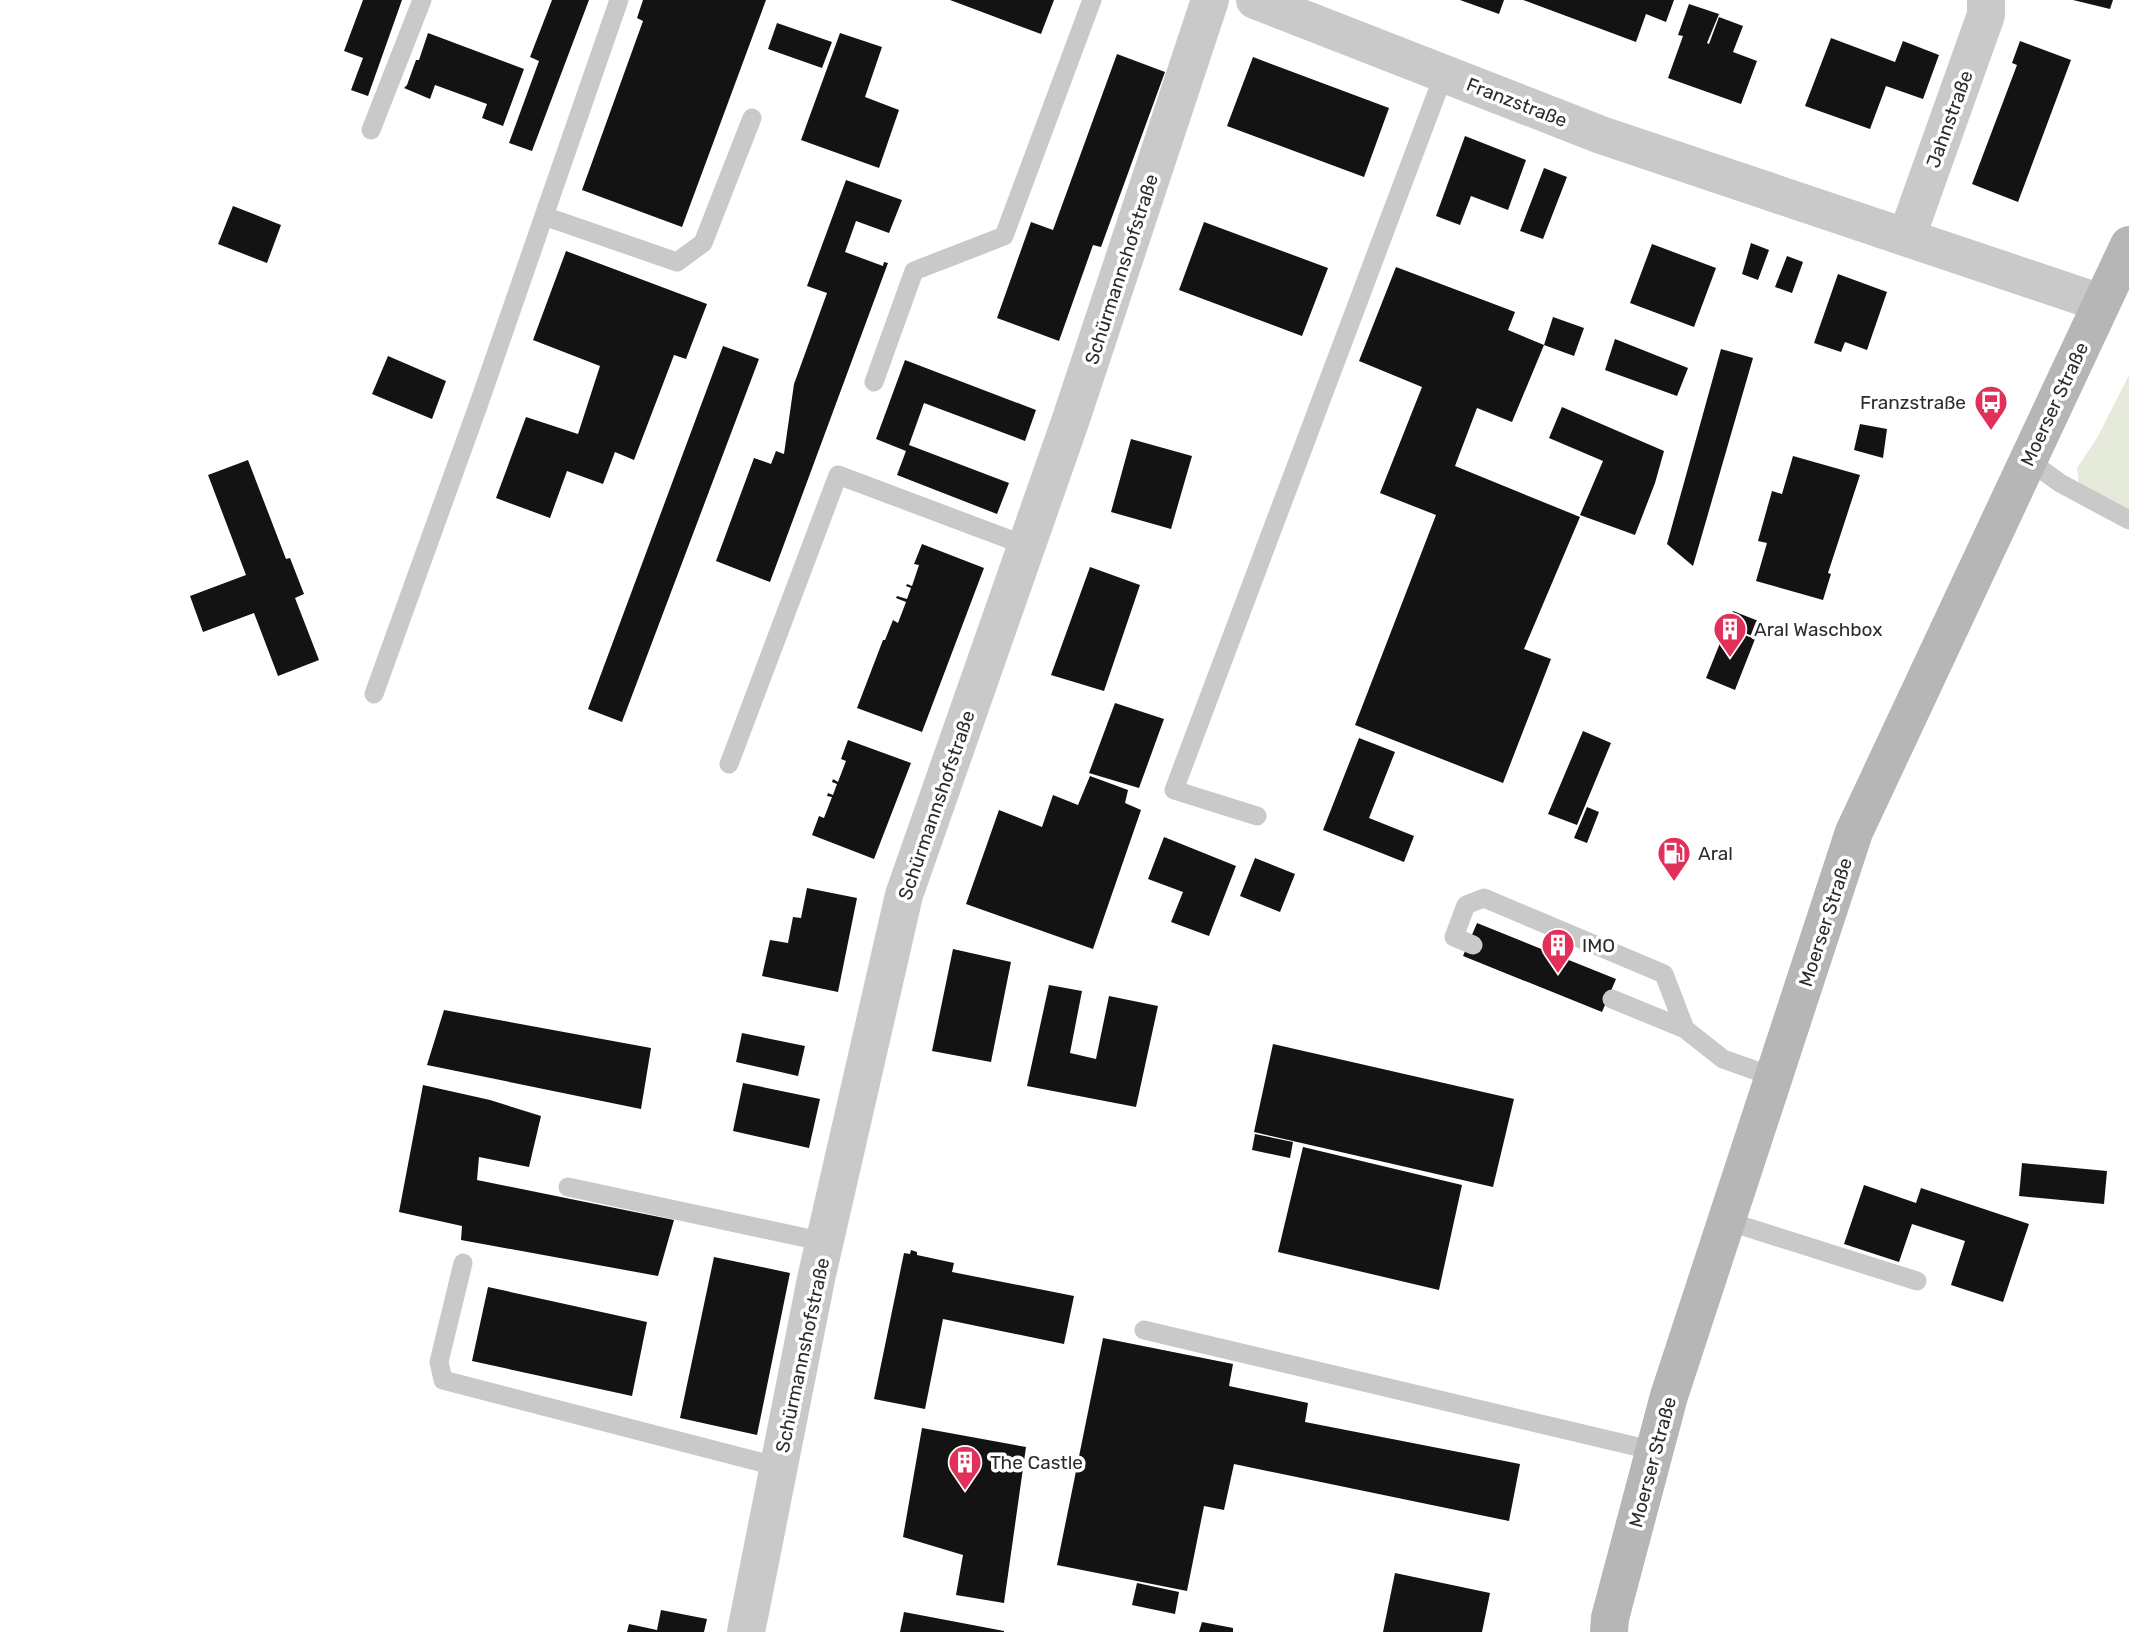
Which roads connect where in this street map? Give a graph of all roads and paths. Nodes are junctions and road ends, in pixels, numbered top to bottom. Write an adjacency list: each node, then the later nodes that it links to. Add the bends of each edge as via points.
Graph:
1 (422, 0): 9 (lane)
2 (619, 0): 10 (lane)
3 (1092, 0): 14 (lane, via 1004,236 914,271)
4 (1210, 0): 17 (street, Schürmannshofstraße)
5 (1255, 0): 7 (street, Franzstraße)
6 (1986, 0): 11 (street, Jahnstraße, via 1986,15)
7 (1444, 74): 11 (street, Franzstraße, via 1601,135); 20 (lane, via 1174,790)
8 (752, 118): 10 (lane, via 703,243 677,262)
9 (370, 130)
10 (544, 216): 18 (lane)
11 (1907, 236): 13 (street, Franzstraße)
12 (2129, 244): 13 (street, Moerser Straße)
13 (2101, 303): 15 (street, Moerser Straße)
14 (874, 382)
15 (2028, 460): 16 (lane); 24 (street, Moerser Straße, via 1854,832)
16 (2129, 520)
17 (1027, 546): 19 (lane, via 838,475); 27 (street, Schürmannshofstraße, via 904,895)
18 (374, 694)
19 (729, 764)
20 (1257, 816)
21 (1473, 945): 23 (lane, via 1454,937 1466,905 1484,898 1664,974)
22 (1612, 999): 23 (lane)
23 (1685, 1029): 24 (lane, via 1723,1059)
24 (1774, 1077): 26 (street, Moerser Straße)
25 (568, 1187): 27 (lane)
26 (1727, 1222): 29 (lane); 31 (street, Moerser Straße)
27 (825, 1242): 32 (street, Schürmannshofstraße)
28 (463, 1263): 32 (lane, via 439,1362 443,1380)
29 (1917, 1281)
30 (1144, 1331): 31 (lane)
31 (1655, 1451): 34 (street, Moerser Straße)
32 (779, 1466): 33 (street, Schürmannshofstraße)
33 (746, 1632)
34 (1609, 1632)

